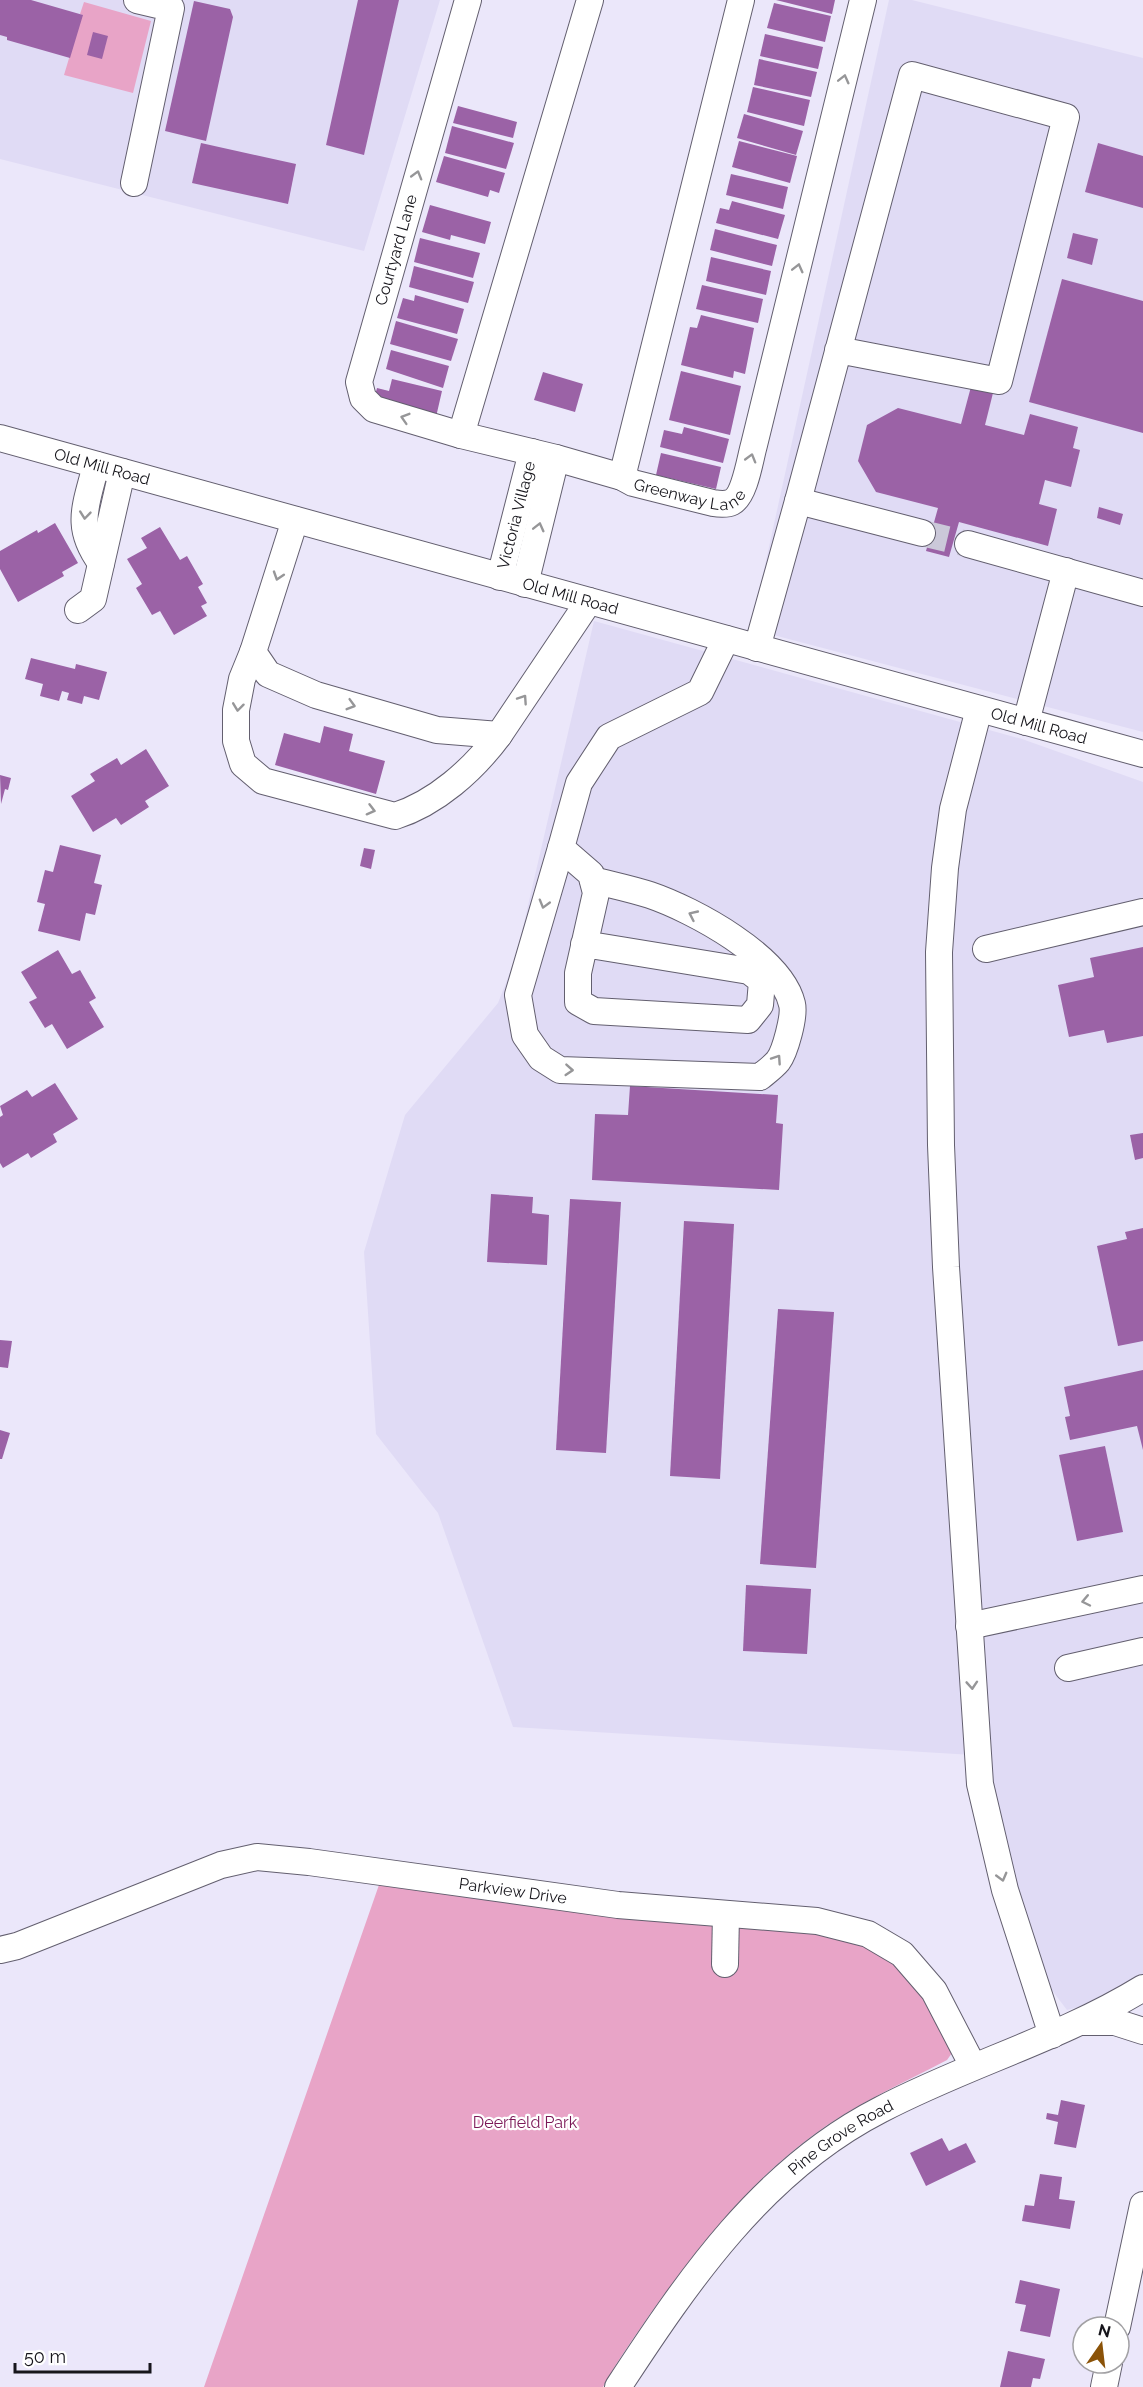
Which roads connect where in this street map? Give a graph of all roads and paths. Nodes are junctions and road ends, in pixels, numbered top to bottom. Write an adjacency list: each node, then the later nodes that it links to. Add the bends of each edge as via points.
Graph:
1 (137, 0): 6 (street, via 171,8)
2 (468, 0): 8 (street, Courtyard Lane, one-way to 2, via 374,409 363,398 359,382)
3 (590, 0): 8 (street)
4 (741, 0): 14 (street, Greenway Lane)
5 (863, 0): 14 (street, Greenway Lane, one-way to 5, via 713,503 735,501 742,489)
6 (134, 183)
7 (838, 350): 7 (street, via 912,75 1066,117 999,381); 15 (street)
8 (461, 435): 10 (street, Courtyard Lane)
9 (0, 438): 12 (street, Old Mill Road)
10 (532, 452): 11 (street, Courtyard Lane); 21 (street, Victoria Village)
11 (556, 458): 14 (street, Courtyard Lane); 22 (street, Victoria Village, one-way to 11)
12 (96, 465): 13 (street, Old Mill Road); 19 (street, one-way to 19, via 84,525 90,547)
13 (122, 472): 16 (street, Old Mill Road); 19 (street)
14 (622, 477)
15 (798, 501): 17 (street); 27 (street)
16 (296, 520): 21 (street, Old Mill Road); 28 (street, one-way to 28)
17 (922, 532)
18 (968, 544): 20 (street)
19 (101, 563): 25 (street, via 93,599)
20 (1066, 571): 23 (street); 30 (street)
21 (500, 577): 22 (street, Old Mill Road)
22 (525, 584): 24 (street, Old Mill Road)
23 (1143, 592)
24 (589, 601): 26 (street, Old Mill Road); 31 (street, one-way to 24)
25 (78, 610)
26 (726, 639): 27 (street, Old Mill Road); 33 (street, via 700,692 609,737 579,783)
27 (757, 648): 29 (street, Old Mill Road)
28 (254, 651): 31 (street, one-way to 31, via 268,674 316,696 437,730); 31 (street, one-way to 31, via 238,700 236,741 243,764 263,781 395,816 416,809 443,792)
29 (979, 709): 30 (street, Old Mill Road); 39 (street, via 953,809 939,952 946,1267)
30 (1026, 722): 32 (street, Old Mill Road)
31 (499, 735)
32 (1143, 754)
33 (561, 848): 34 (street, via 591,874); 34 (street, one-way to 34, via 518,995 525,1035 541,1058 560,1070 760,1077 778,1061 789,1033 793,1006 782,982 760,958 727,931 652,896)
34 (592, 880): 36 (street, via 596,893)
35 (1143, 912): 37 (street)
36 (584, 944): 36 (street, via 578,1002 594,1011 748,1020 760,1005 762,981 749,971)
37 (986, 949)
38 (1143, 1589): 39 (street, one-way to 39)
39 (969, 1626): 48 (street, one-way to 48, via 977,1757 988,1822 1005,1890)
40 (1143, 1651): 41 (street)
41 (1068, 1668)
42 (726, 1914): 43 (street, Parkview Drive, via 618,1905 257,1857 221,1865); 44 (street); 49 (street, Parkview Drive, via 837,1925 885,1943 915,1966 934,1991)
43 (0, 1950)
44 (725, 1964)
45 (1141, 1993): 46 (street, Pine Grove Road)
46 (1079, 2022): 47 (street, via 1115,2022); 48 (street, Pine Grove Road)
47 (1143, 2031)
48 (1052, 2035): 49 (street, Pine Grove Road)
49 (973, 2066): 52 (street, Pine Grove Road, via 878,2110 792,2169 748,2211 683,2290)
50 (1143, 2205): 51 (street)
51 (1120, 2315)
52 (618, 2387)

